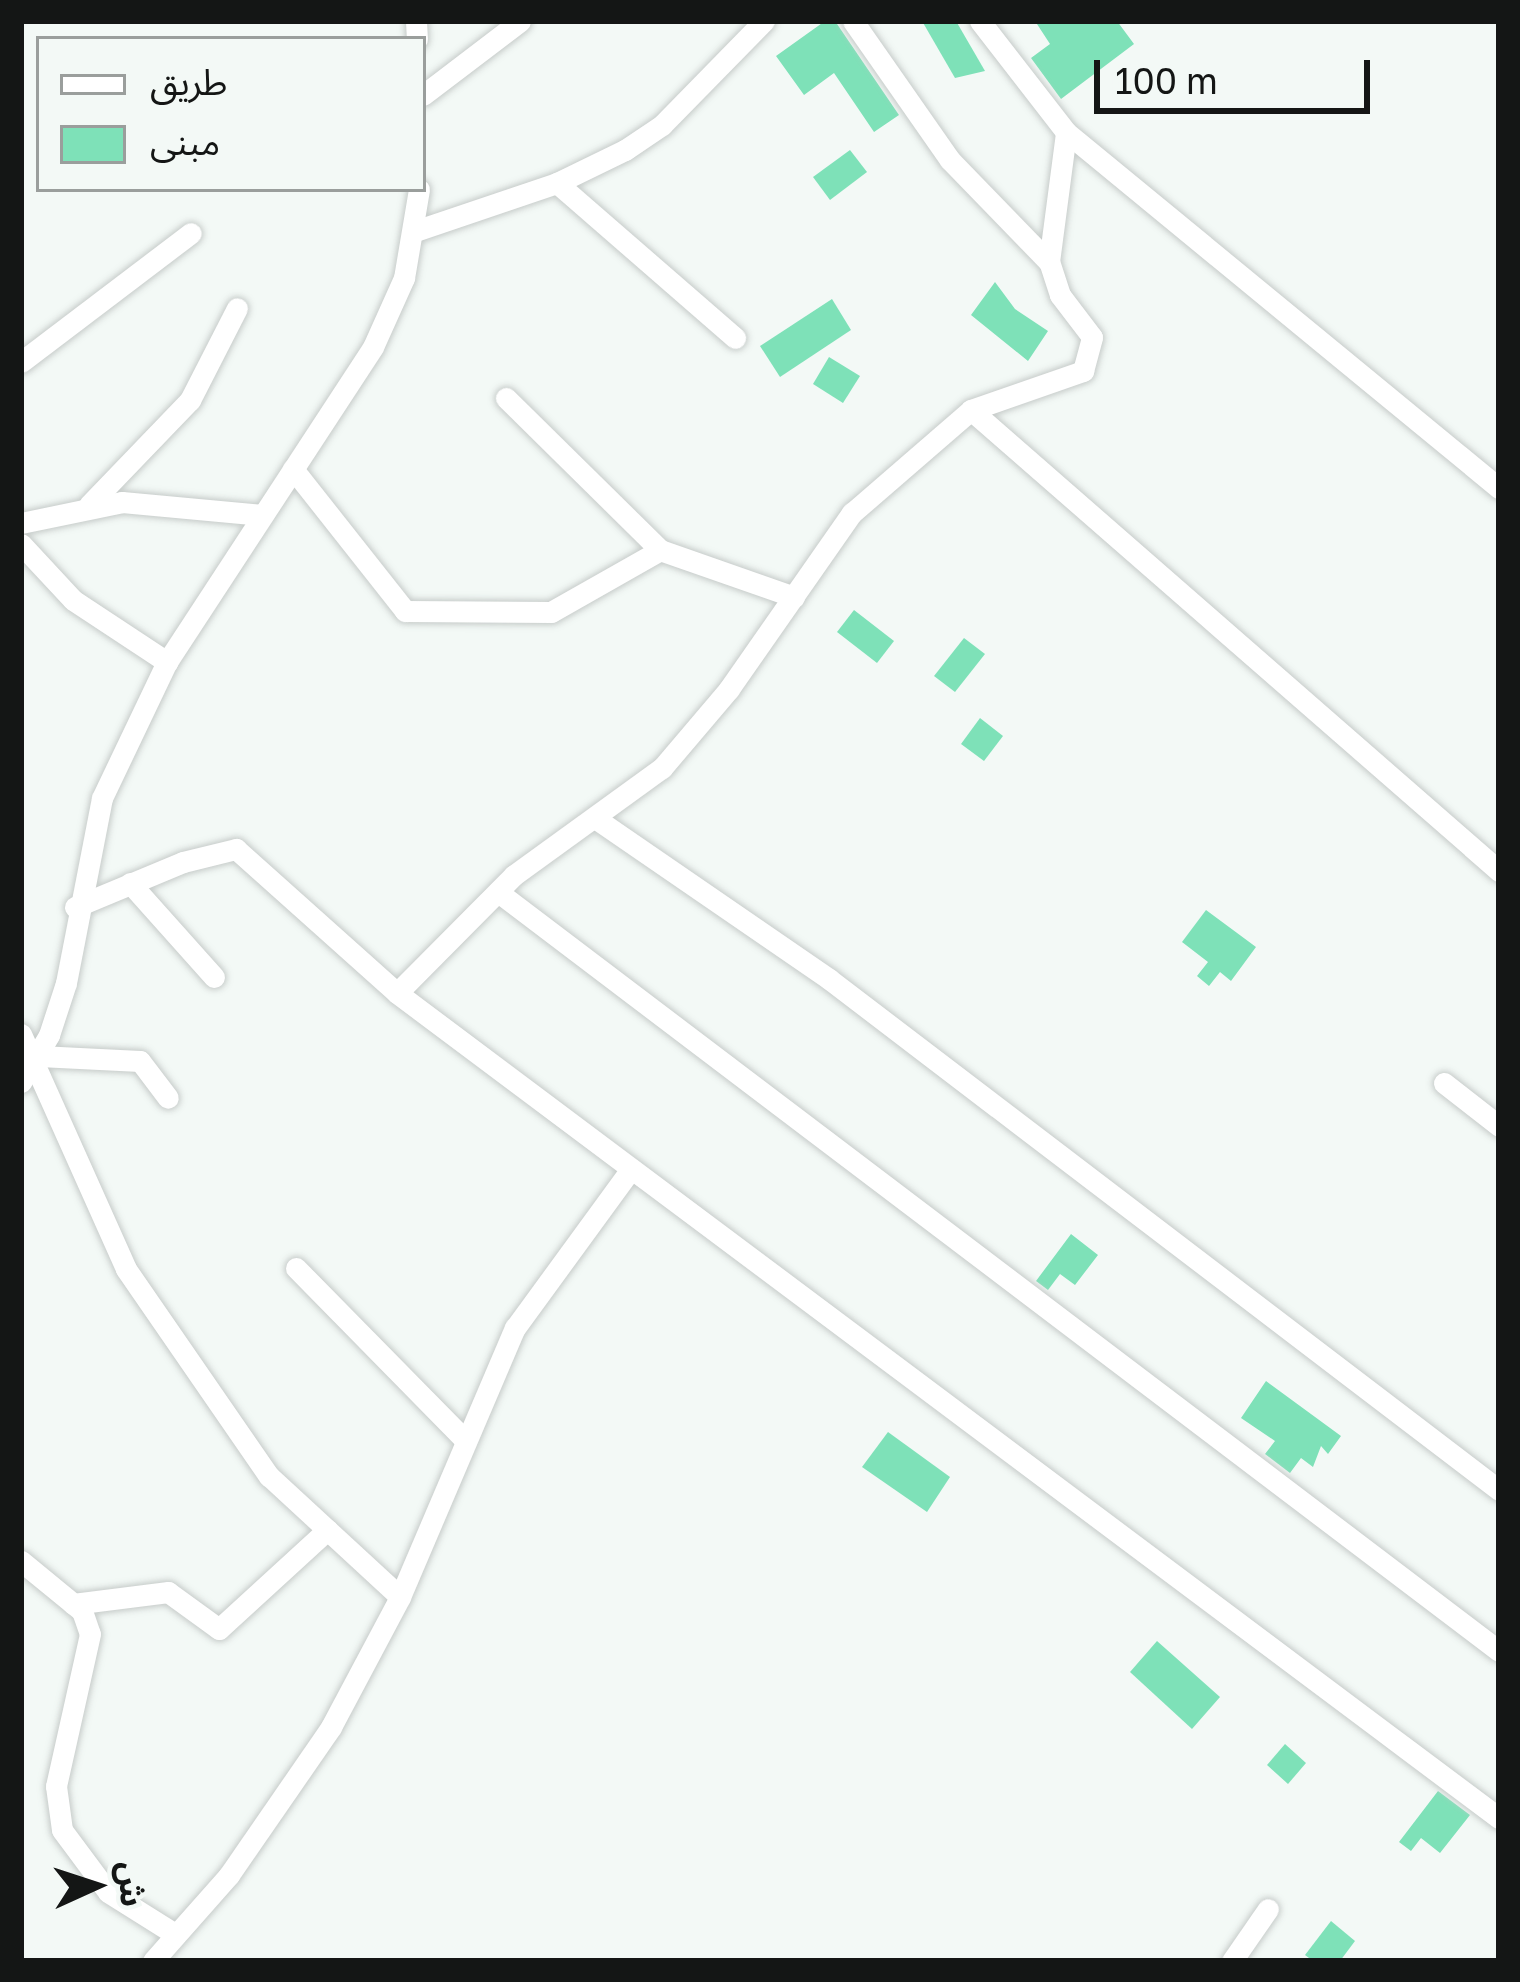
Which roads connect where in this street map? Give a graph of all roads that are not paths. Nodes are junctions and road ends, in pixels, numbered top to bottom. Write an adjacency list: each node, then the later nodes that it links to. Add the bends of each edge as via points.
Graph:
1 (520, 21): 5 (street)
2 (764, 21): 7 (street, via 662,125)
3 (853, 21): 11 (street, via 950,160)
4 (980, 21): 6 (street)
5 (426, 93)
6 (1066, 132): 11 (street); 18 (street)
7 (556, 183): 9 (street); 13 (street)
8 (419, 192): 9 (street)
9 (418, 230): 17 (street, via 373,347)
10 (191, 233): 14 (street)
11 (1049, 262): 16 (street, via 1060,296 1092,337 1083,371)
12 (237, 308): 19 (street, via 190,400)
13 (735, 338)
14 (24, 354)
15 (506, 398): 23 (street)
16 (971, 410): 24 (street, via 852,513); 27 (street)
17 (293, 469): 20 (street); 23 (street, via 404,610 551,612)
18 (1499, 488)
19 (89, 505): 20 (street, via 168,501); 21 (street)
20 (262, 515): 25 (street)
21 (21, 523)
22 (21, 544): 25 (street, via 73,600)
23 (659, 550): 24 (street)
24 (794, 597): 26 (street, via 662,768)
25 (167, 662): 30 (street, via 102,798)
26 (595, 818): 29 (street); 41 (street, via 829,980)
27 (1499, 871)
28 (130, 884): 30 (street); 31 (street); 32 (street, via 236,849)
29 (498, 892): 32 (street); 46 (street)
30 (75, 907): 34 (street, via 66,982)
31 (214, 977)
32 (397, 993): 38 (street)
33 (21, 1034): 34 (street)
34 (31, 1068): 36 (street, via 130,1058); 42 (street, via 126,1269 269,1476)
35 (1444, 1083): 37 (street)
36 (168, 1098)
37 (1499, 1126)
38 (631, 1169): 40 (street, via 536,1289); 47 (street)
39 (296, 1268): 40 (street)
40 (465, 1440): 44 (street)
41 (1499, 1490)
42 (327, 1530): 44 (street); 45 (street, via 219,1629 168,1592)
43 (21, 1561): 45 (street)
44 (400, 1597): 49 (street, via 310,1762)
45 (73, 1604): 49 (street, via 90,1634 54,1806 81,1864)
46 (1499, 1651)
47 (1499, 1818)
48 (1268, 1909): 51 (street)
49 (176, 1934): 50 (street)
50 (153, 1961)
51 (1232, 1961)

